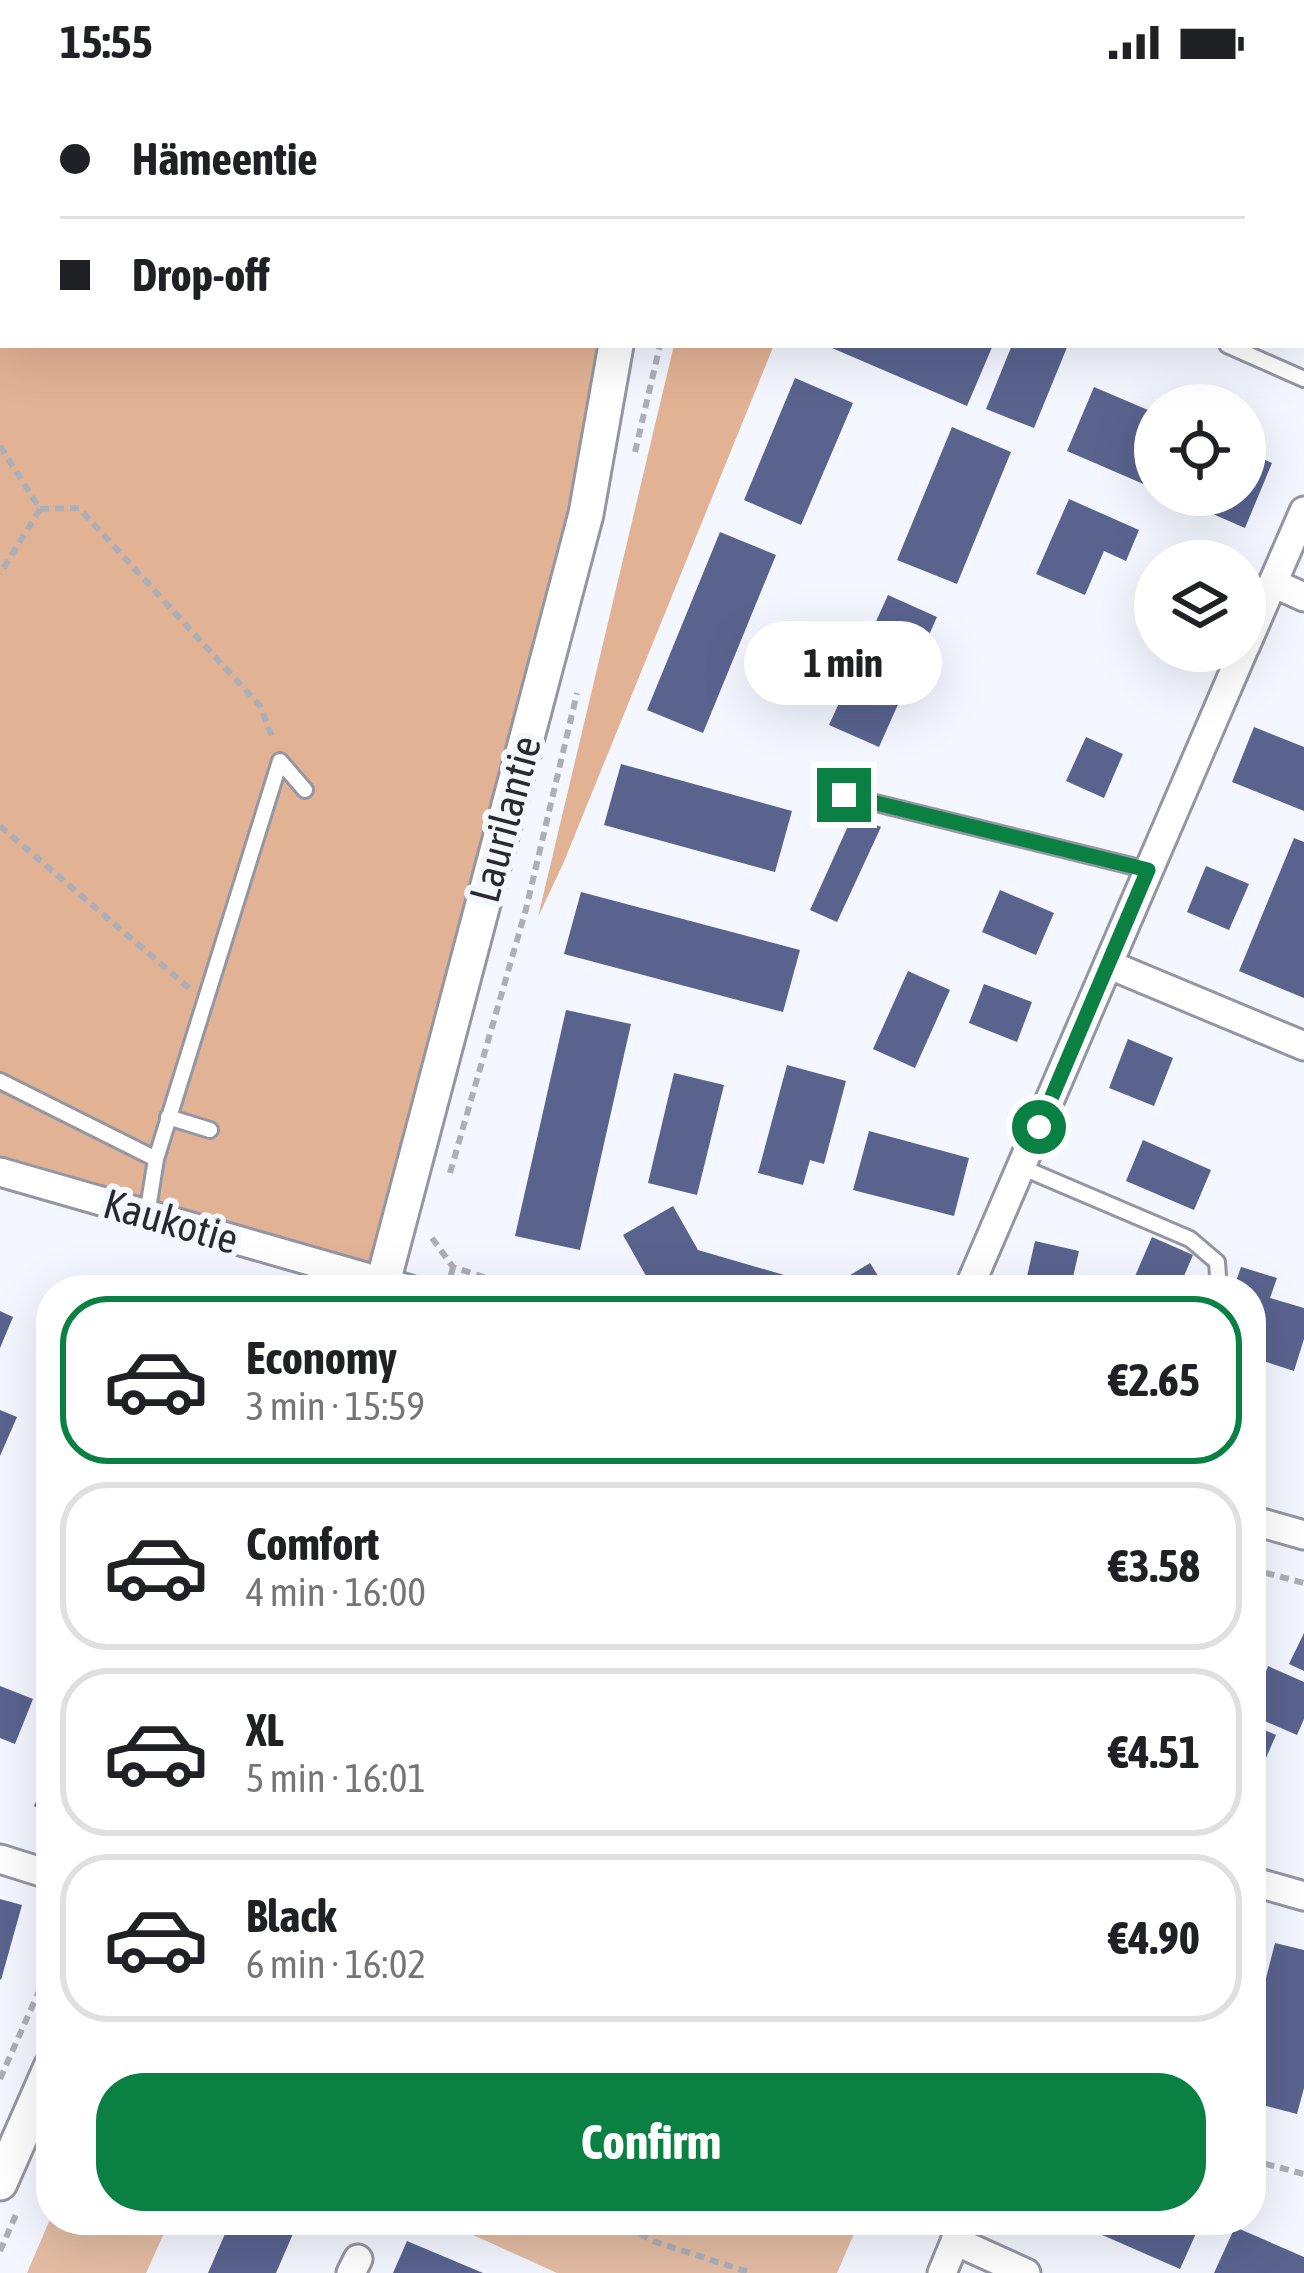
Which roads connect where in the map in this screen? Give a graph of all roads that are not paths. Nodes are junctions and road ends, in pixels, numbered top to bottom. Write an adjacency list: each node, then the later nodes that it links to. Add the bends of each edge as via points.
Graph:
1 (615, 348): 22 (street, Laurilantie, via 586,514)
2 (1234, 348): 3 (lane)
3 (1304, 379)
4 (1304, 511): 5 (street)
5 (1273, 584): 6 (street); 7 (street)
6 (1304, 597)
7 (1266, 600)
8 (1234, 672): 11 (street)
9 (305, 790): 15 (lane, via 280,761)
10 (844, 795): 11 (lane)
11 (1148, 870): 12 (street)
12 (1110, 965): 13 (street); 18 (street)
13 (1304, 1046)
14 (0, 1081): 17 (lane)
15 (168, 1117): 16 (lane); 17 (lane)
16 (210, 1130)
17 (156, 1159): 20 (lane)
18 (1022, 1167): 23 (street); 24 (lane, via 1190,1239 1217,1262)
19 (0, 1172): 20 (street, Kaukotie)
20 (147, 1215): 21 (street, Kaukotie)
21 (351, 1275)
22 (395, 1275)
23 (975, 1275)
24 (1218, 1275)
25 (1266, 1524): 26 (street)
26 (1304, 1535)
27 (0, 1859): 28 (street)
28 (36, 1870)
29 (1266, 1885): 30 (street)
30 (1304, 1896)
31 (36, 2101): 32 (street)
32 (0, 2183)
33 (957, 2235): 35 (street)
34 (965, 2235): 36 (street)
35 (942, 2273)
36 (1026, 2273)

